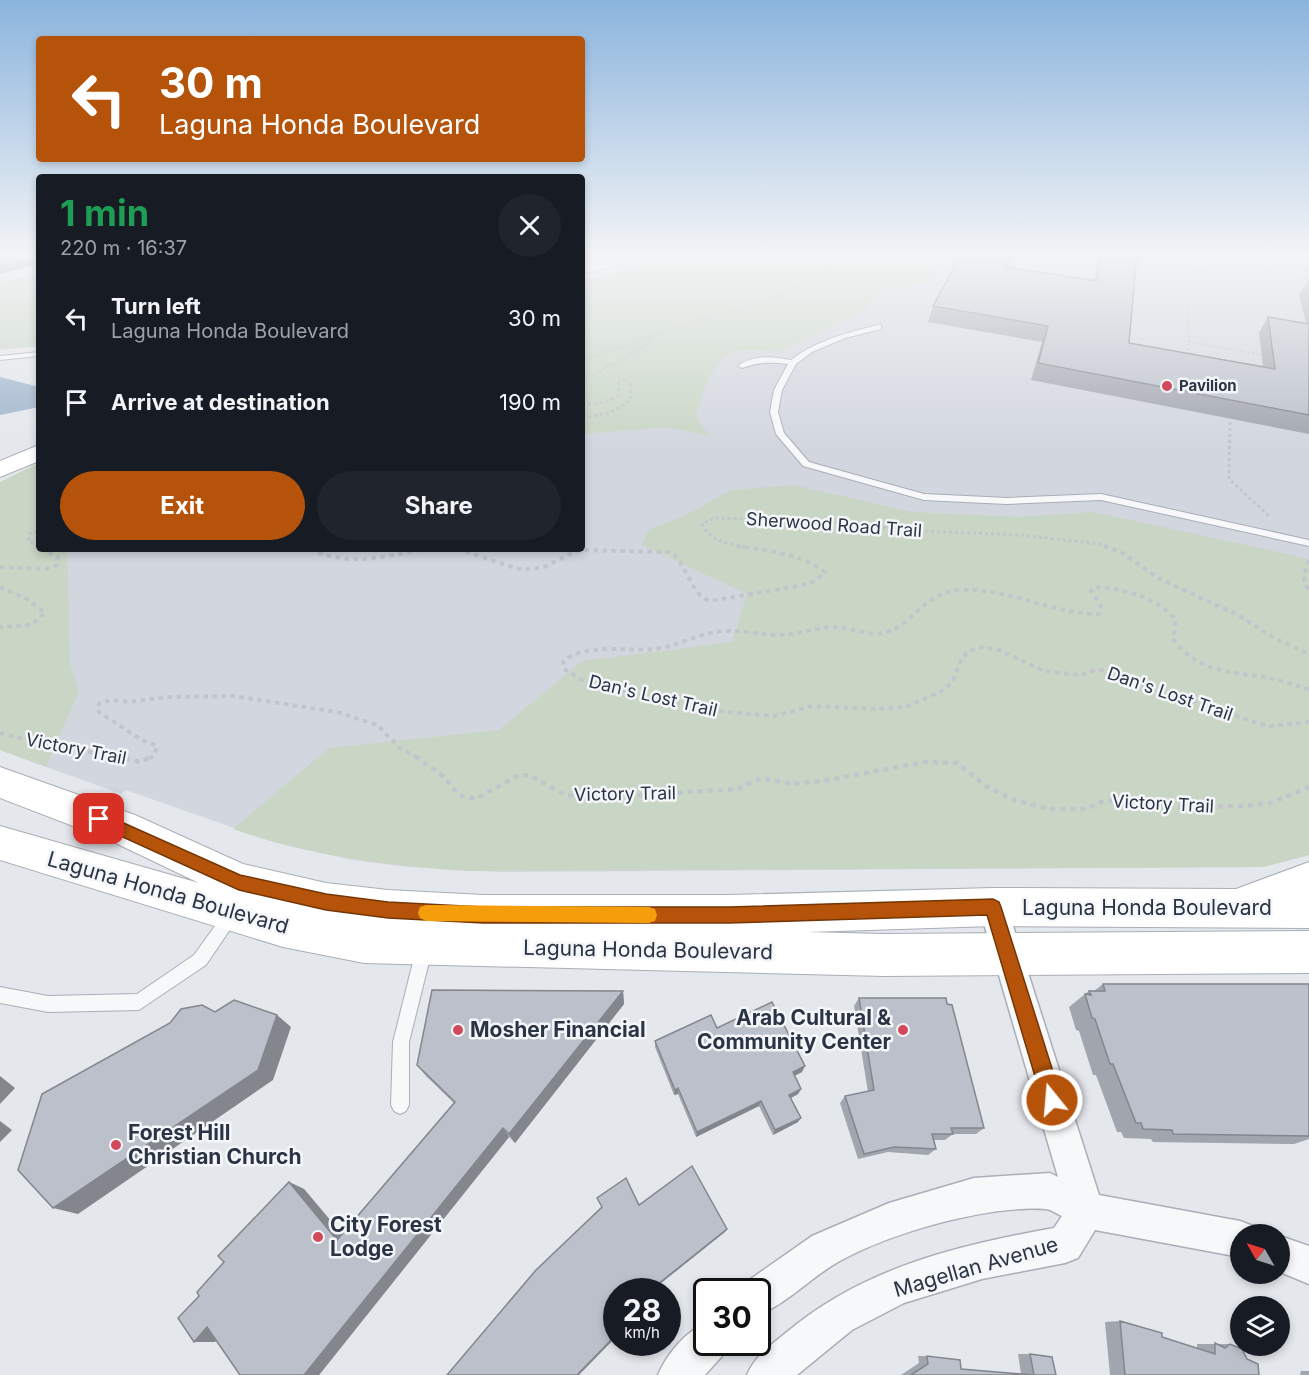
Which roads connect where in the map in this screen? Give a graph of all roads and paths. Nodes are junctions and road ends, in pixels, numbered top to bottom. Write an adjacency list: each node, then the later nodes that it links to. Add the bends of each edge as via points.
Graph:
1 (709, 318): 4 (path)
2 (1189, 318): 5 (path)
3 (878, 327): 11 (lane, via 820,344)
4 (657, 336): 9 (path); 13 (path)
5 (1189, 342): 7 (path); 10 (path)
6 (36, 354): 8 (lane)
7 (1270, 357)
8 (0, 358)
9 (585, 359)
10 (1188, 362)
11 (793, 363): 12 (lane, via 761,359); 22 (lane, via 778,390 774,412 780,434 806,464 924,497 1007,501 1101,497)
12 (742, 366)
13 (585, 379)
14 (585, 403): 15 (path, via 598,405 613,400 618,396 619,380 630,381 631,399 625,406)
15 (585, 417)
16 (1230, 422): 22 (path, via 1229,479)
17 (36, 439): 19 (main road)
18 (36, 453): 20 (main road)
19 (0, 456)
20 (0, 470)
21 (36, 532): 23 (path, via 29,534 28,540)
22 (1304, 542)
23 (36, 545)
24 (585, 550): 35 (path, Sherwood Road Trail, via 670,552 679,557 693,590 709,601 799,586 813,582 825,572 809,559 718,540 702,529 702,524 714,518 827,521 1099,544 1121,552 1160,579)
25 (49, 552): 31 (path, via 58,557 57,566)
26 (316, 552): 27 (path, via 331,559 350,560)
27 (411, 552)
28 (466, 552): 29 (path, Sherwood Road Trail, via 535,569)
29 (571, 552)
30 (1309, 560): 33 (path, via 1303,576)
31 (0, 567)
32 (0, 587): 34 (path, via 27,599 45,613 41,621 28,626)
33 (1309, 592)
34 (0, 627)
35 (1309, 654)
36 (1309, 689): 37 (path, Dan's Lost Trail, via 1231,674 1190,659 1173,639 1176,620 1170,611 1113,588 1095,587 1091,591 1101,606 1099,614 1054,609 1002,592 958,590 923,604 902,625 882,633 833,627 779,635 721,630 656,649 580,651 563,662 564,669 582,680 613,689 713,712 774,716 812,706 878,710 915,704 952,683 962,658 983,647 1054,673 1113,671 1164,693 1259,724)
37 (1309, 722)
38 (0, 733): 39 (path, Victory Trail, via 140,762 154,756 157,746 99,712 100,703 233,696 337,712 377,725 400,748 443,776 459,795 476,799 518,776 529,775 565,795 609,797 738,789 761,778 793,784 925,762 957,763 1014,800 1050,809 1086,809 1104,801 1146,800 1180,807 1244,807 1271,803)
39 (1309, 787)
40 (5, 788): 43 (main road, Laguna Honda Boulevard, via 121,827 239,882 357,906 514,915 729,915)
41 (0, 843): 46 (main road, Laguna Honda Boulevard)
42 (1309, 880): 44 (main road)
43 (993, 907): 44 (main road, Laguna Honda Boulevard); 49 (street)
44 (1234, 908): 45 (main road, Laguna Honda Boulevard)
45 (1309, 909)
46 (233, 913): 47 (main road, Laguna Honda Boulevard, via 364,942); 50 (lane, via 200,960 139,1002 48,1004)
47 (426, 945): 49 (main road, Laguna Honda Boulevard); 51 (lane, via 402,1042)
48 (1309, 952): 49 (main road, Laguna Honda Boulevard)
49 (1007, 954): 52 (street)
50 (0, 995)
51 (400, 1105)
52 (1086, 1210): 53 (street); 56 (street, via 1050,1191 974,1196 889,1221 825,1249); 59 (street, Magellan Avenue, via 1065,1245 1006,1255 908,1282 850,1310)
53 (1230, 1237)
54 (1290, 1258): 55 (street)
55 (1309, 1265)
56 (771, 1287)
57 (695, 1356): 58 (street)
58 (678, 1375)
59 (767, 1375)

